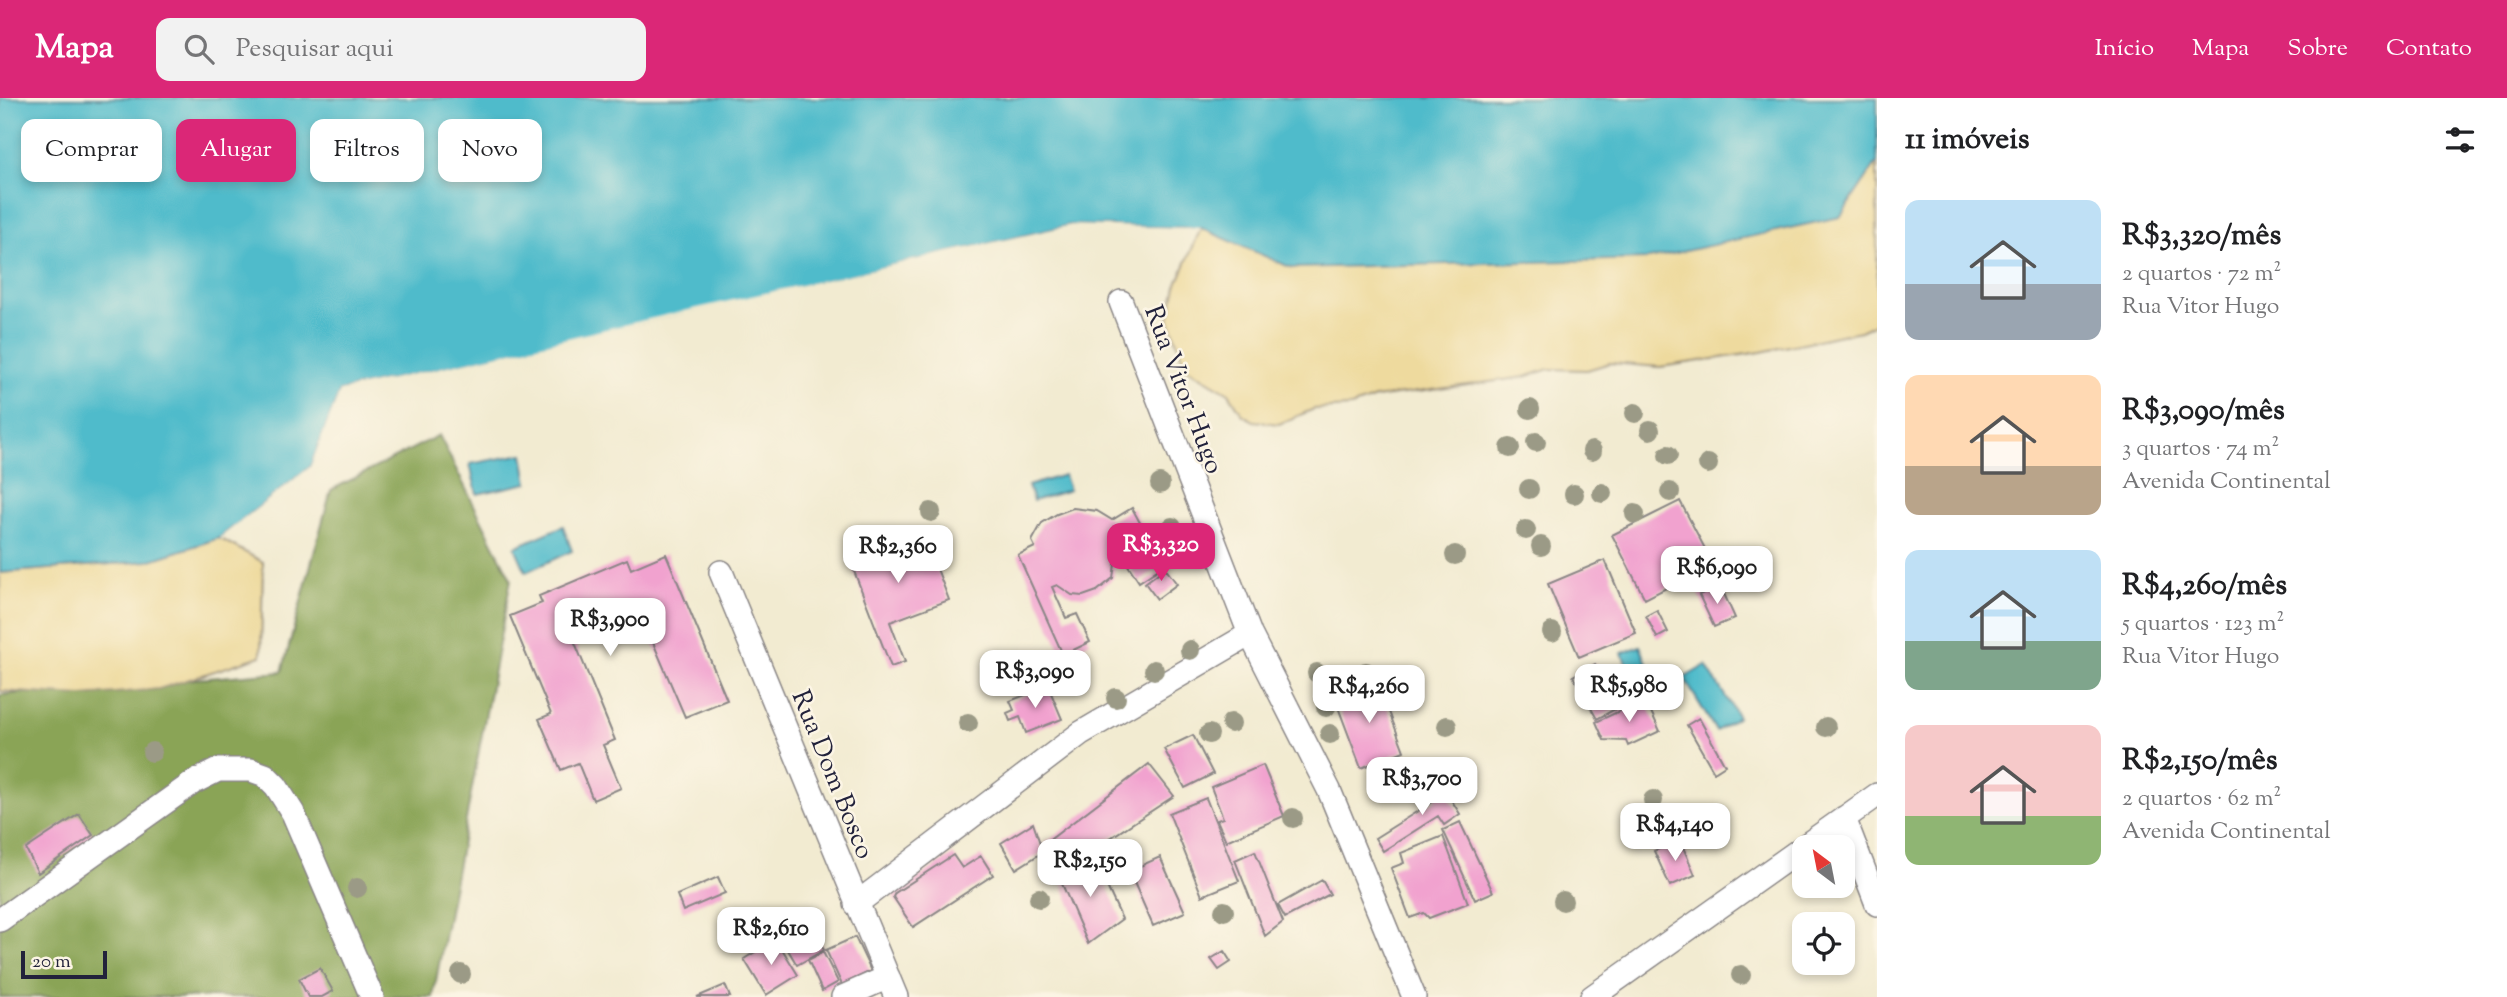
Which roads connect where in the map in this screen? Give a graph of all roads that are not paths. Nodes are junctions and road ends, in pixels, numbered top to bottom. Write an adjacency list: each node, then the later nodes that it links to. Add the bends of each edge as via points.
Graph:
1 (1121, 302): 3 (street, Rua Vitor Hugo)
2 (721, 572): 6 (street, Rua Dom Bosco)
3 (1250, 634): 6 (street, via 1081,733); 12 (street, Rua Vitor Hugo, via 1329,790)
4 (1877, 795): 5 (street)
5 (1844, 818): 7 (street); 13 (street)
6 (856, 904): 9 (street, Rua Dom Bosco)
7 (1877, 904)
8 (0, 920): 10 (street, via 194,782 218,770 251,770 276,786 293,813)
9 (892, 987): 11 (street)
10 (372, 997)
11 (843, 997)
12 (1414, 997)
13 (1592, 997)

